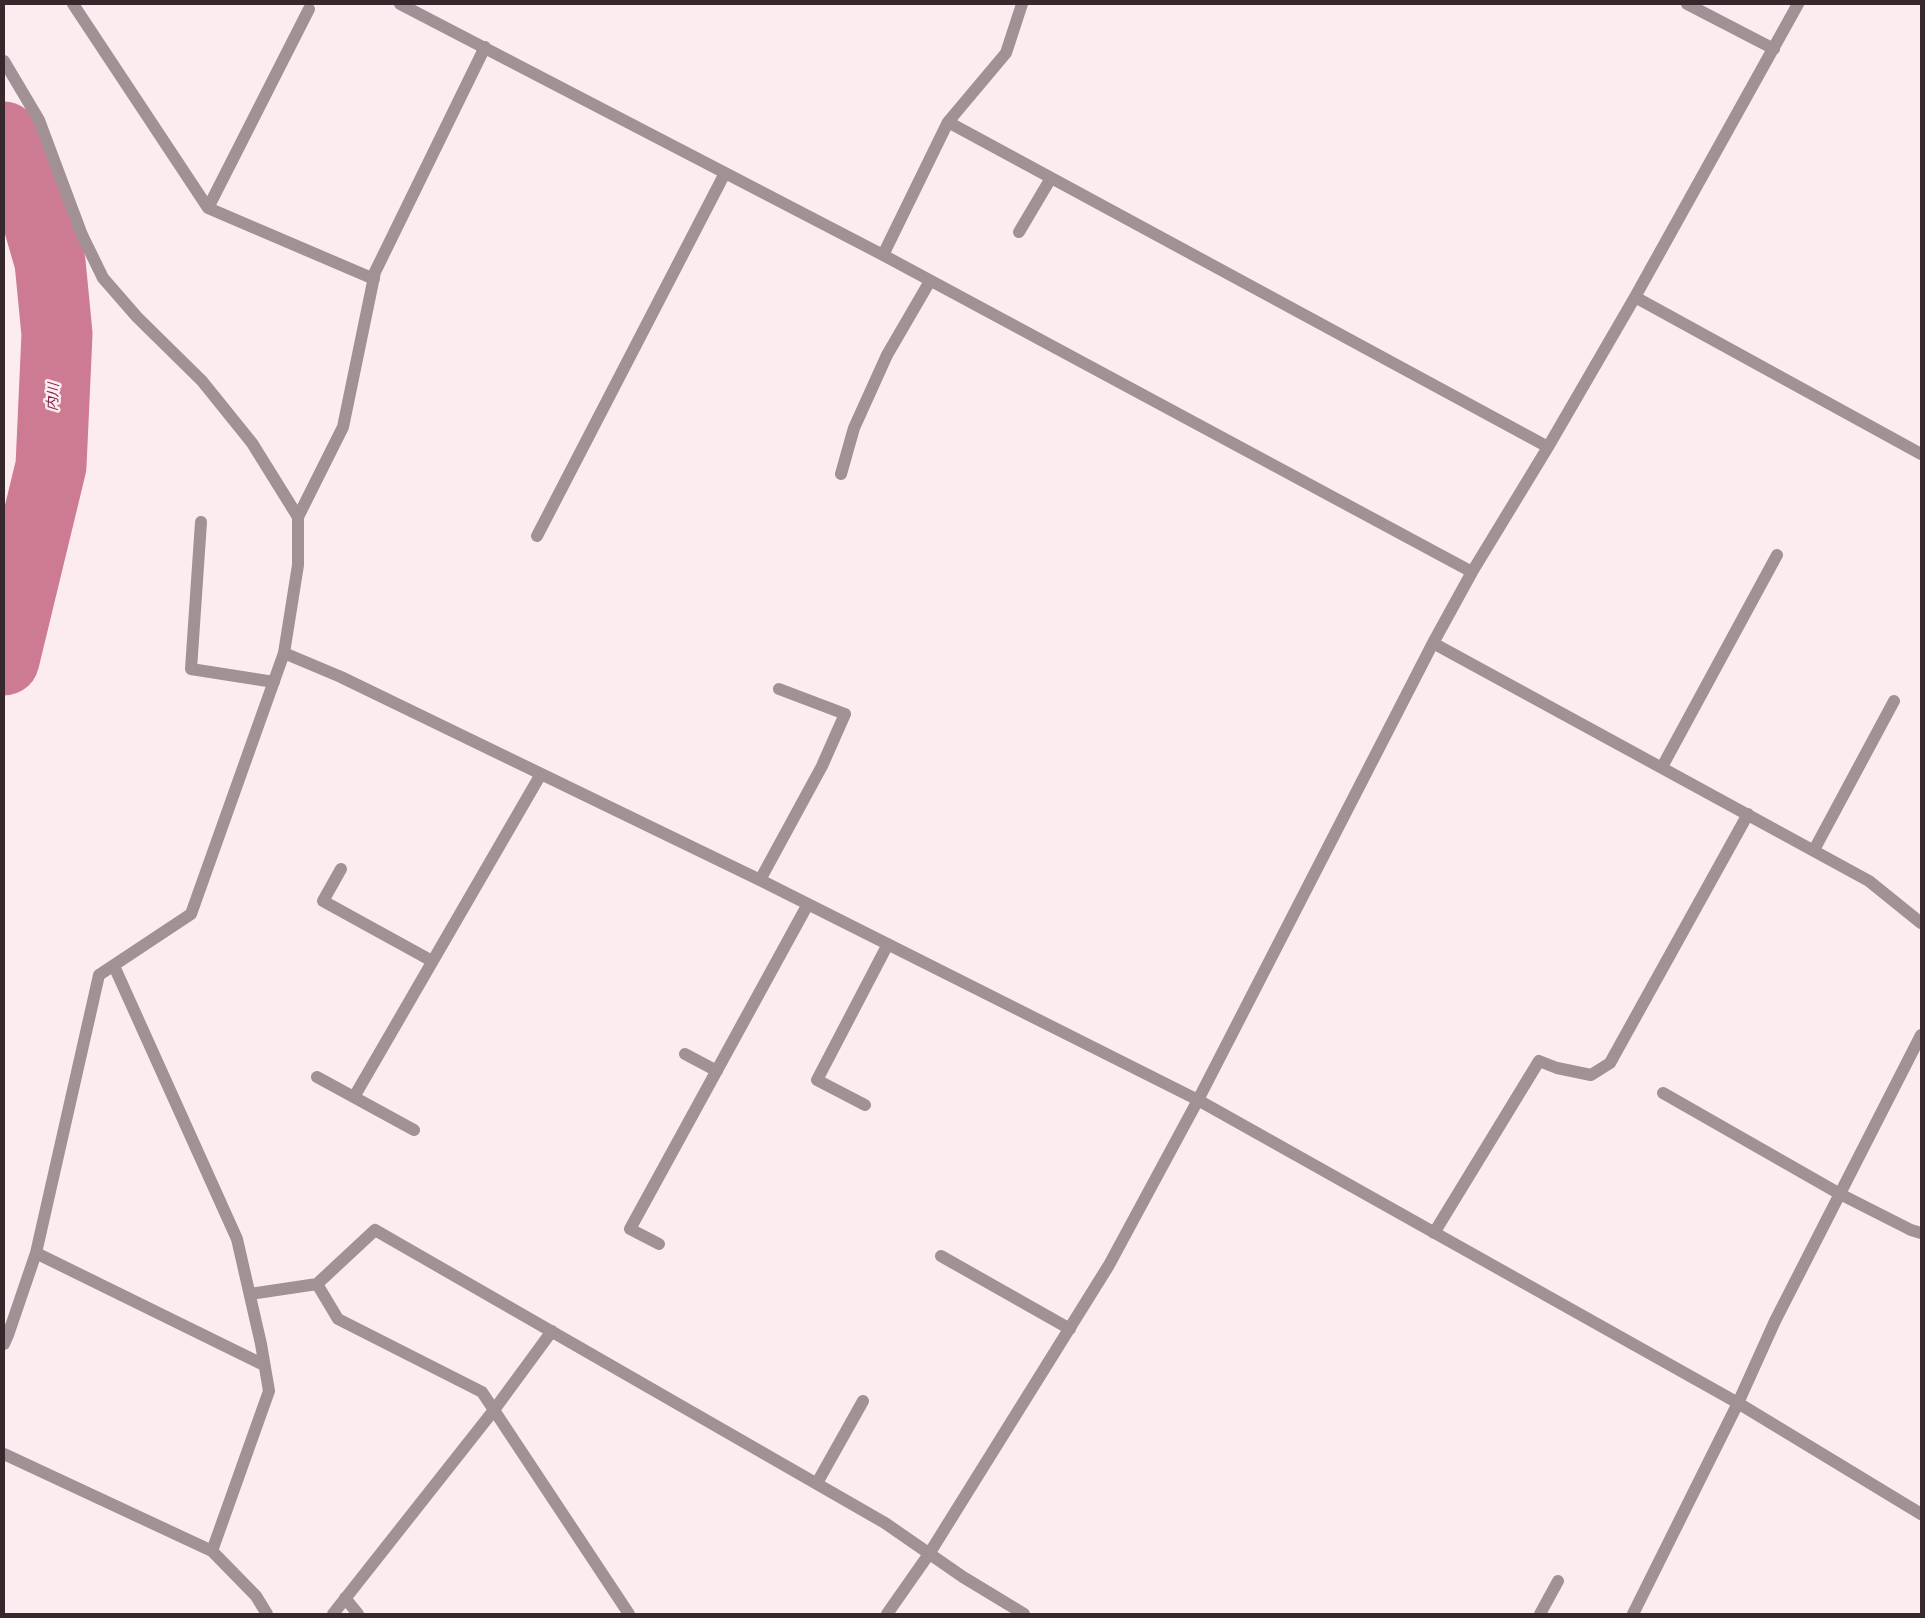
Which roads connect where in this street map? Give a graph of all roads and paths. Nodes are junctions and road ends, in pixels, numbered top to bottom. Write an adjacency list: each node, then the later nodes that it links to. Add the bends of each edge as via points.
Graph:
1 (74, 4): 13 (street)
2 (400, 4): 7 (street)
3 (1022, 4): 10 (street, via 1006,53)
4 (1687, 4): 8 (street)
5 (1798, 4): 8 (street)
6 (309, 9): 13 (street)
7 (485, 47): 11 (street); 16 (street)
8 (1774, 48): 18 (street)
9 (4, 61): 22 (street, via 39,120 82,235 103,278 208,389 252,443)
10 (948, 122): 12 (street); 15 (street)
11 (725, 173): 15 (street); 24 (street)
12 (1051, 178): 14 (street); 19 (street)
13 (208, 208): 16 (street)
14 (1019, 232)
15 (883, 255): 17 (street)
16 (374, 279): 22 (street, via 343,427)
17 (930, 281): 21 (street, via 887,354 854,428); 26 (street)
18 (1635, 296): 19 (street); 20 (street)
19 (1548, 448): 26 (street)
20 (1921, 454)
21 (841, 474)
22 (298, 517): 28 (street, via 298,565)
23 (202, 522): 29 (street, via 191,669)
24 (537, 536)
25 (1777, 555): 32 (street)
26 (1472, 572): 27 (street)
27 (1433, 643): 32 (street); 49 (street)
28 (284, 653): 29 (street); 33 (street, via 341,677)
29 (274, 682): 42 (street, via 191,914)
30 (779, 690): 37 (street, via 845,714 822,766)
31 (1894, 702): 35 (street)
32 (1662, 767): 34 (street)
33 (541, 774): 37 (street); 41 (street)
34 (1748, 814): 35 (street); 53 (street, via 1610,1063 1591,1075 1539,1061)
35 (1814, 850): 39 (street, via 1869,881)
36 (340, 869): 41 (street, via 323,901)
37 (760, 880): 38 (street)
38 (808, 904): 40 (street); 45 (street)
39 (1921, 923)
40 (888, 944): 49 (street); 50 (street, via 817,1080)
41 (432, 961): 48 (street)
42 (114, 966): 56 (street, via 99,975); 59 (street, via 237,1239)
43 (1921, 1035): 52 (street)
44 (685, 1054): 45 (street)
45 (717, 1071): 55 (street, via 630,1229)
46 (317, 1077): 48 (street)
47 (1663, 1093): 52 (street)
48 (354, 1097): 51 (street)
49 (1198, 1100): 53 (street); 60 (street, via 1109,1266)
50 (865, 1105)
51 (414, 1130)
52 (1840, 1194): 54 (street); 65 (street, via 1775,1321)
53 (1434, 1233): 65 (street)
54 (1921, 1233)
55 (659, 1244)
56 (36, 1253): 62 (street); 63 (street)
57 (941, 1256): 60 (street)
58 (317, 1284): 59 (street); 61 (street, via 375,1230); 66 (street, via 338,1319 482,1392)
59 (250, 1294): 63 (street)
60 (1070, 1329): 71 (street)
61 (552, 1332): 66 (street); 68 (street)
62 (4, 1344)
63 (264, 1365): 70 (street, via 269,1391)
64 (863, 1402): 68 (street)
65 (1738, 1404): 69 (street); 81 (street)
66 (494, 1410): 73 (street); 77 (street)
67 (4, 1454): 70 (street)
68 (817, 1483): 71 (street, via 885,1522)
69 (1921, 1514)
70 (212, 1551): 74 (street, via 256,1596)
71 (929, 1554): 78 (street); 79 (street)
72 (1558, 1581): 80 (street)
73 (345, 1598): 75 (street); 76 (street)
74 (267, 1614)
75 (333, 1614)
76 (358, 1614)
77 (629, 1614)
78 (887, 1614)
79 (1024, 1614)
80 (1540, 1614)
81 (1633, 1614)

